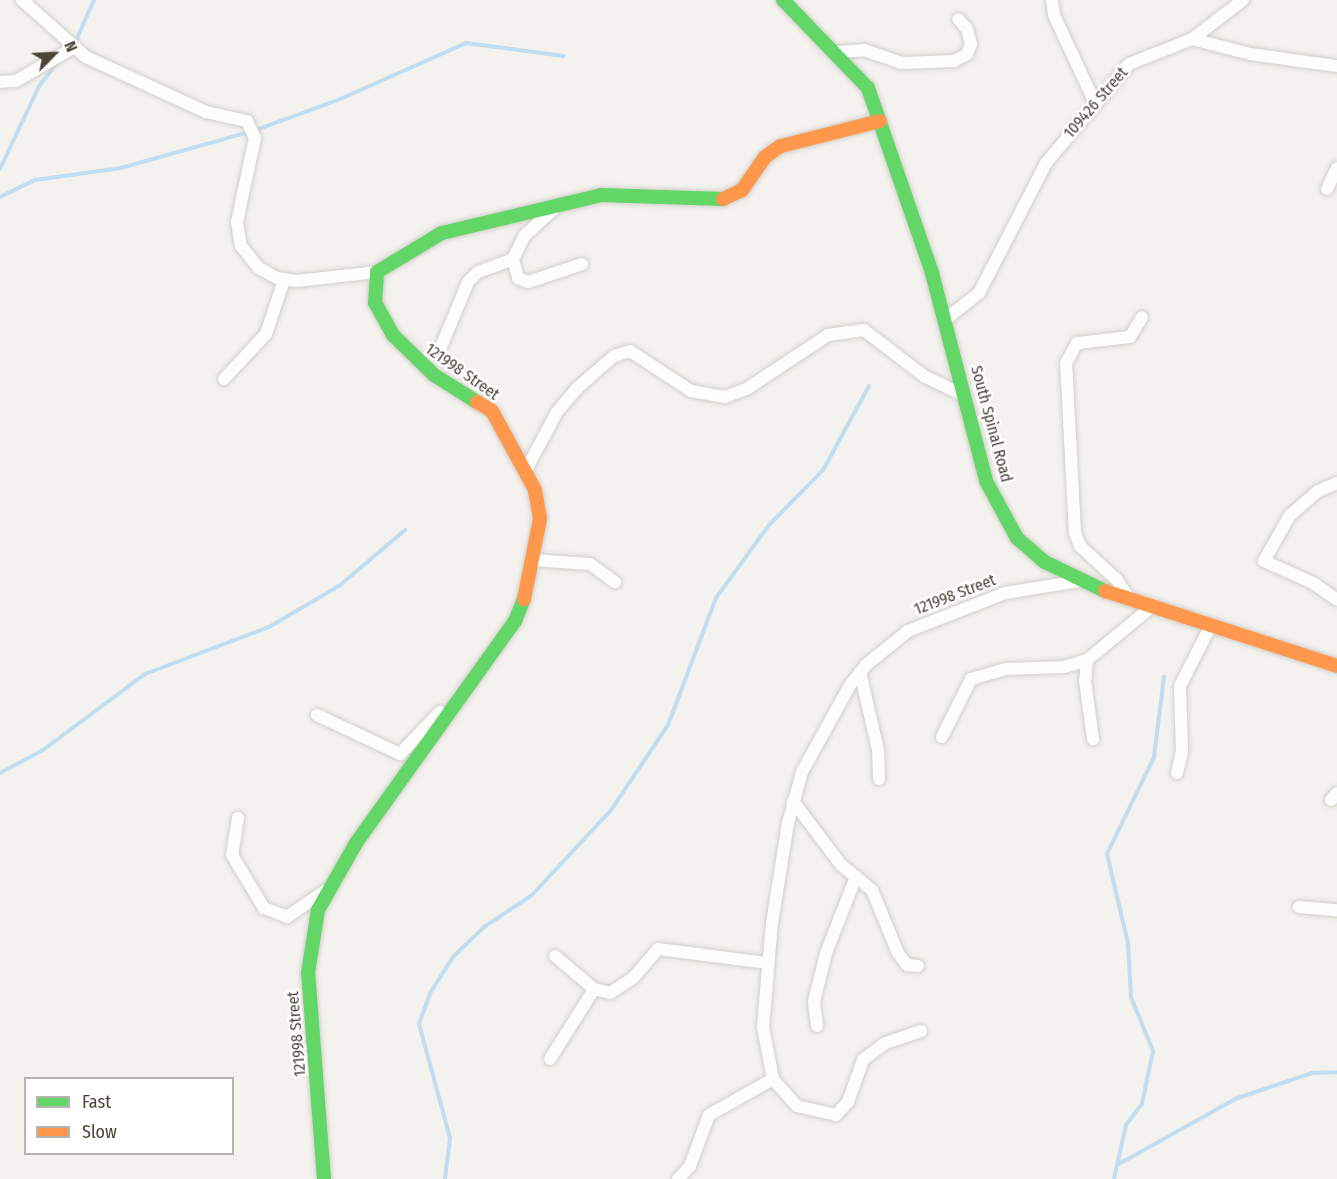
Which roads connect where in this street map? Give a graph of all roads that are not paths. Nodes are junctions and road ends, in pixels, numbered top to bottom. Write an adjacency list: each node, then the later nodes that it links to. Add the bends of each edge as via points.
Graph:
1 (22, 0): 7 (street)
2 (783, 0): 8 (street)
3 (1052, 0): 11 (street, via 1054,15)
4 (1243, 0): 6 (street, 109426 Street)
5 (958, 19): 8 (street, via 967,28 971,44 967,54 954,62 901,63 864,50)
6 (1192, 39): 9 (street, via 1250,54); 11 (street, 109426 Street, via 1129,64)
7 (73, 48): 10 (street, via 16,81); 19 (street, via 182,102 247,121 255,138 240,197 239,237 247,256)
8 (838, 52): 12 (street, via 868,88)
9 (1337, 66)
10 (0, 82)
11 (1095, 103): 21 (street, 109426 Street, via 1046,164 1008,230 984,285)
12 (880, 121): 15 (street, via 776,148 742,190 724,200 660,200 613,194); 21 (street, South Spinal Road)
13 (1337, 168): 14 (street)
14 (1327, 189)
15 (555, 208): 16 (street, via 524,236); 18 (street, via 442,233)
16 (513, 259): 17 (street, via 518,278 528,282); 22 (street, via 478,272 468,282)
17 (582, 264)
18 (377, 272): 19 (street); 25 (street, 121998 Street, via 375,303 393,335 434,375 492,411)
19 (284, 280): 23 (street, via 266,334)
20 (1142, 317): 30 (street, via 1127,339 1074,346 1066,372 1075,533 1080,546 1117,580)
21 (946, 319): 24 (street, South Spinal Road)
22 (441, 347)
23 (224, 379)
24 (965, 396): 25 (street, via 924,376 864,330 828,335 756,384 725,397 691,392 630,351 614,356 576,389 557,412); 28 (street, South Spinal Road, via 986,481 1001,512 1032,551)
25 (526, 470): 27 (street, 121998 Street, via 540,519)
26 (1337, 483): 31 (street, via 1318,491 1290,514 1264,561)
27 (532, 560): 29 (street, via 590,564); 36 (street, 121998 Street, via 522,606)
28 (1079, 581): 30 (street, South Spinal Road); 37 (street, 121998 Street, via 1005,593 934,618 908,631)
29 (615, 582)
30 (1130, 600): 32 (street, South Spinal Road)
31 (1337, 600)
32 (1150, 608): 33 (street, South Spinal Road); 34 (street)
33 (1210, 627): 35 (street, South Spinal Road); 41 (street, via 1180,686 1182,751)
34 (1087, 660): 39 (street, via 1064,667 1007,669 971,679); 40 (street, via 1084,681)
35 (1337, 666)
36 (481, 668): 38 (street, via 400,754); 46 (street, 121998 Street)
37 (860, 672): 42 (street, via 878,750); 43 (street, 121998 Street, via 832,713)
38 (317, 715)
39 (942, 737)
40 (1093, 739)
41 (1177, 773)
42 (879, 779)
43 (793, 801): 45 (street, via 841,865); 50 (street, 121998 Street)
44 (238, 818): 46 (street, 121998 Street, via 232,855 264,908 287,917)
45 (856, 877): 51 (street, via 880,901 902,959); 53 (street, via 826,953 814,1002)
46 (329, 888): 57 (street, 121998 Street, via 318,910 309,961)
47 (1299, 907): 48 (street)
48 (1337, 910)
49 (555, 956): 52 (street)
50 (768, 963): 52 (street, via 658,949 633,978 610,993); 56 (street, 121998 Street, via 763,1027)
51 (918, 966)
52 (594, 989): 55 (street)
53 (817, 1026)
54 (921, 1031): 56 (street, via 884,1044 863,1060 848,1102 836,1115 797,1106)
55 (550, 1059)
56 (773, 1079): 58 (street, via 710,1115 690,1166)
57 (324, 1179)
58 (678, 1179)

